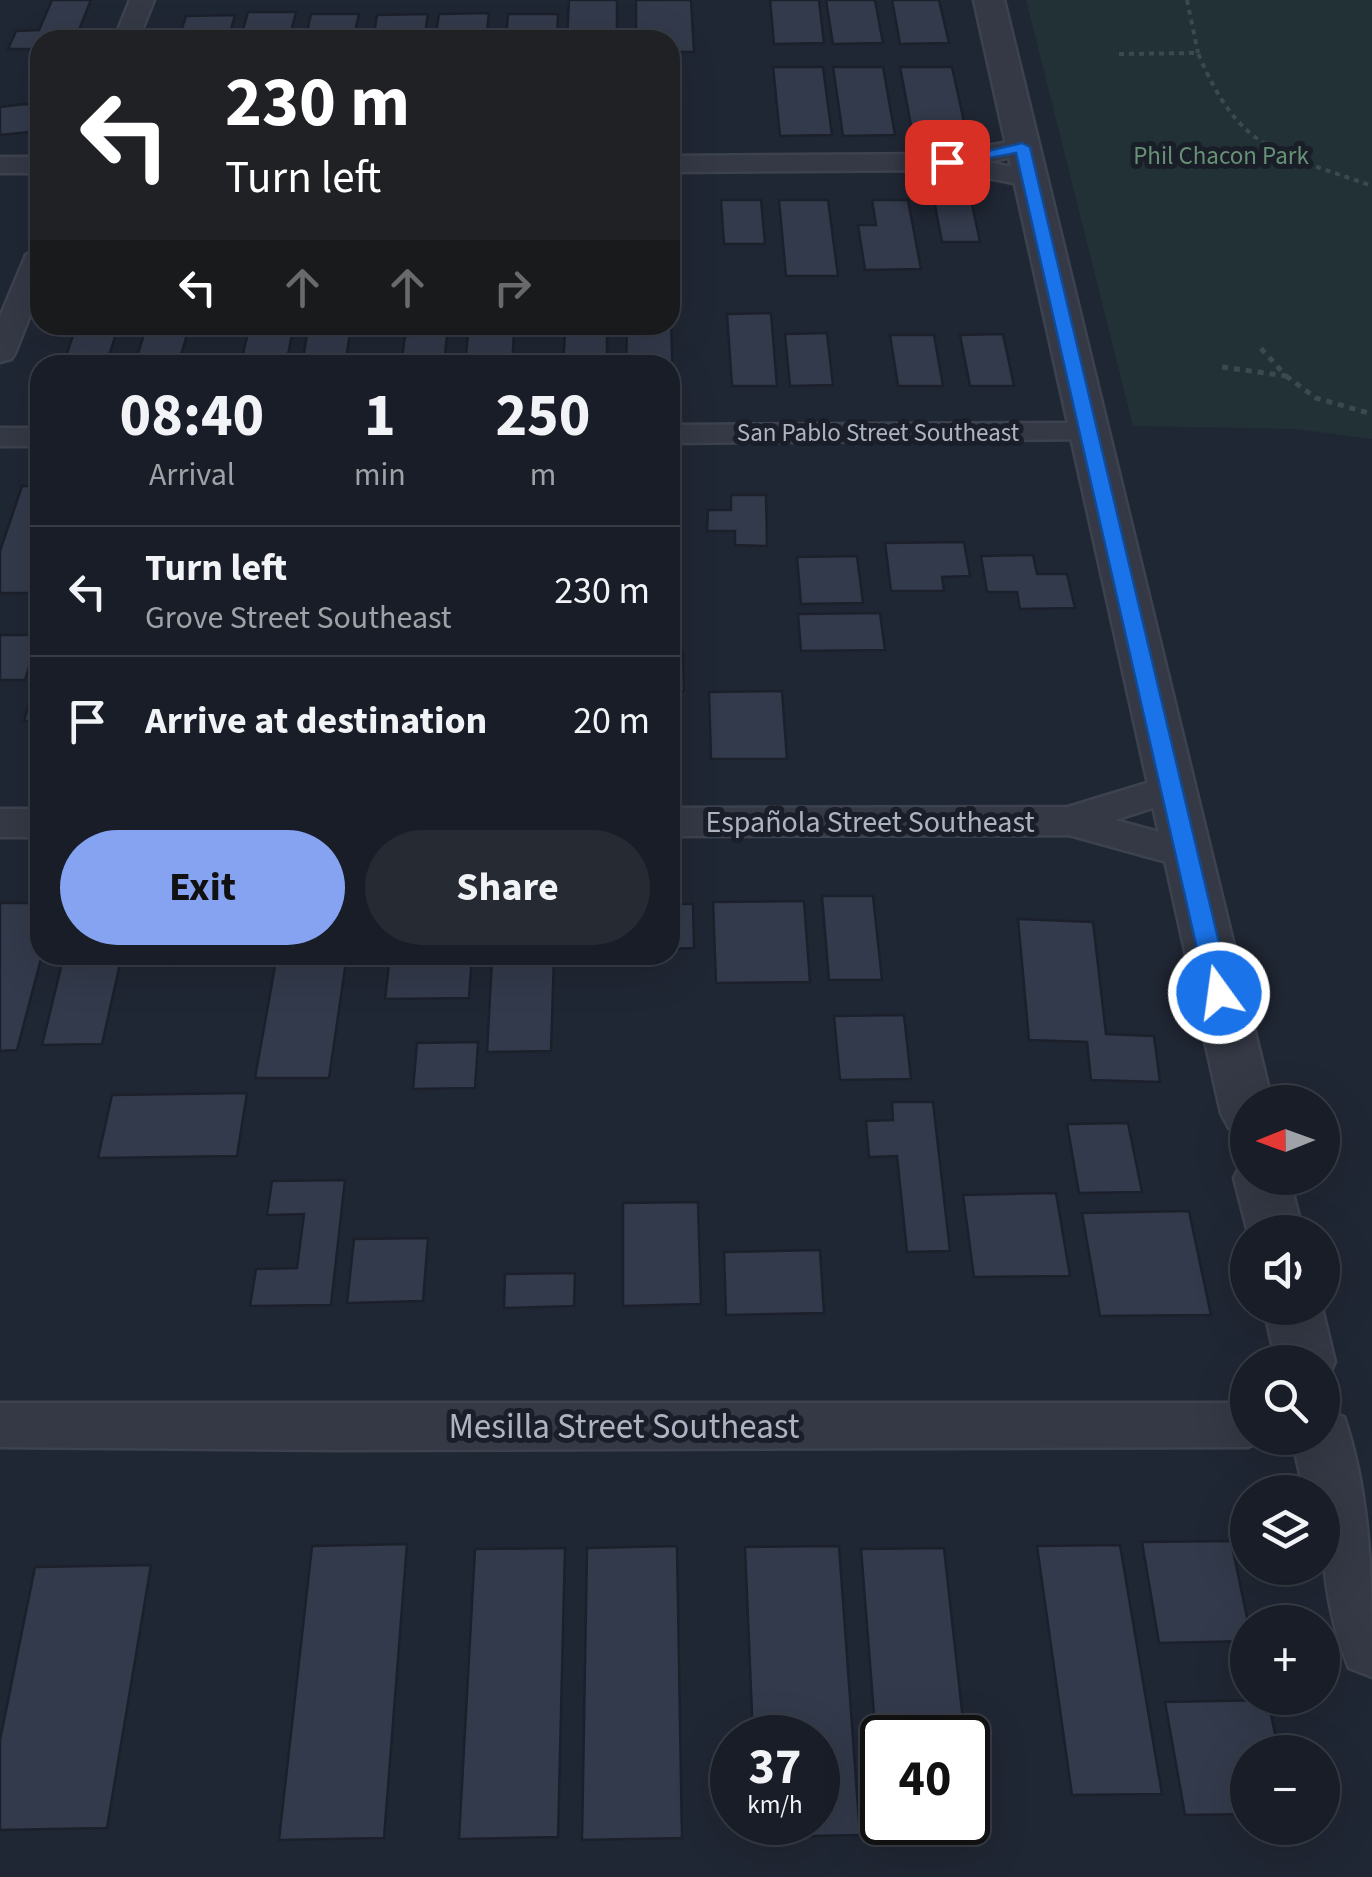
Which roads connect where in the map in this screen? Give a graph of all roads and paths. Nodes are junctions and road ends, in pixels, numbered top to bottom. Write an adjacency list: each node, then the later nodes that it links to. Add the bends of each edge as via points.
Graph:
1 (142, 0): 4 (street)
2 (989, 0): 7 (street)
3 (1187, 0): 5 (path)
4 (130, 30)
5 (1198, 53): 6 (path); 11 (path, via 1231,116 1261,142)
6 (1119, 54)
7 (1026, 162): 8 (street); 18 (street)
8 (680, 164)
9 (0, 165): 10 (street)
10 (30, 165)
11 (1372, 186)
12 (30, 280): 14 (street)
13 (1257, 344): 16 (path)
14 (0, 353)
15 (1222, 367): 16 (path)
16 (1286, 376): 17 (path, via 1316,398)
17 (1372, 414)
18 (1086, 432): 19 (street, San Pablo Street Southeast); 22 (street)
19 (680, 434)
20 (30, 436): 21 (street)
21 (0, 437)
22 (1170, 790): 23 (street, Española Street Southeast); 27 (street)
23 (1069, 821): 24 (street, Española Street Southeast); 27 (street, Española Street Southeast)
24 (680, 822)
25 (0, 823): 26 (street)
26 (30, 823)
27 (1186, 853): 28 (street)
28 (1241, 1085)
29 (0, 1425): 30 (street, Mesilla Street Southeast)
30 (1230, 1425)
31 (1326, 1455): 32 (street)
32 (1372, 1645)

